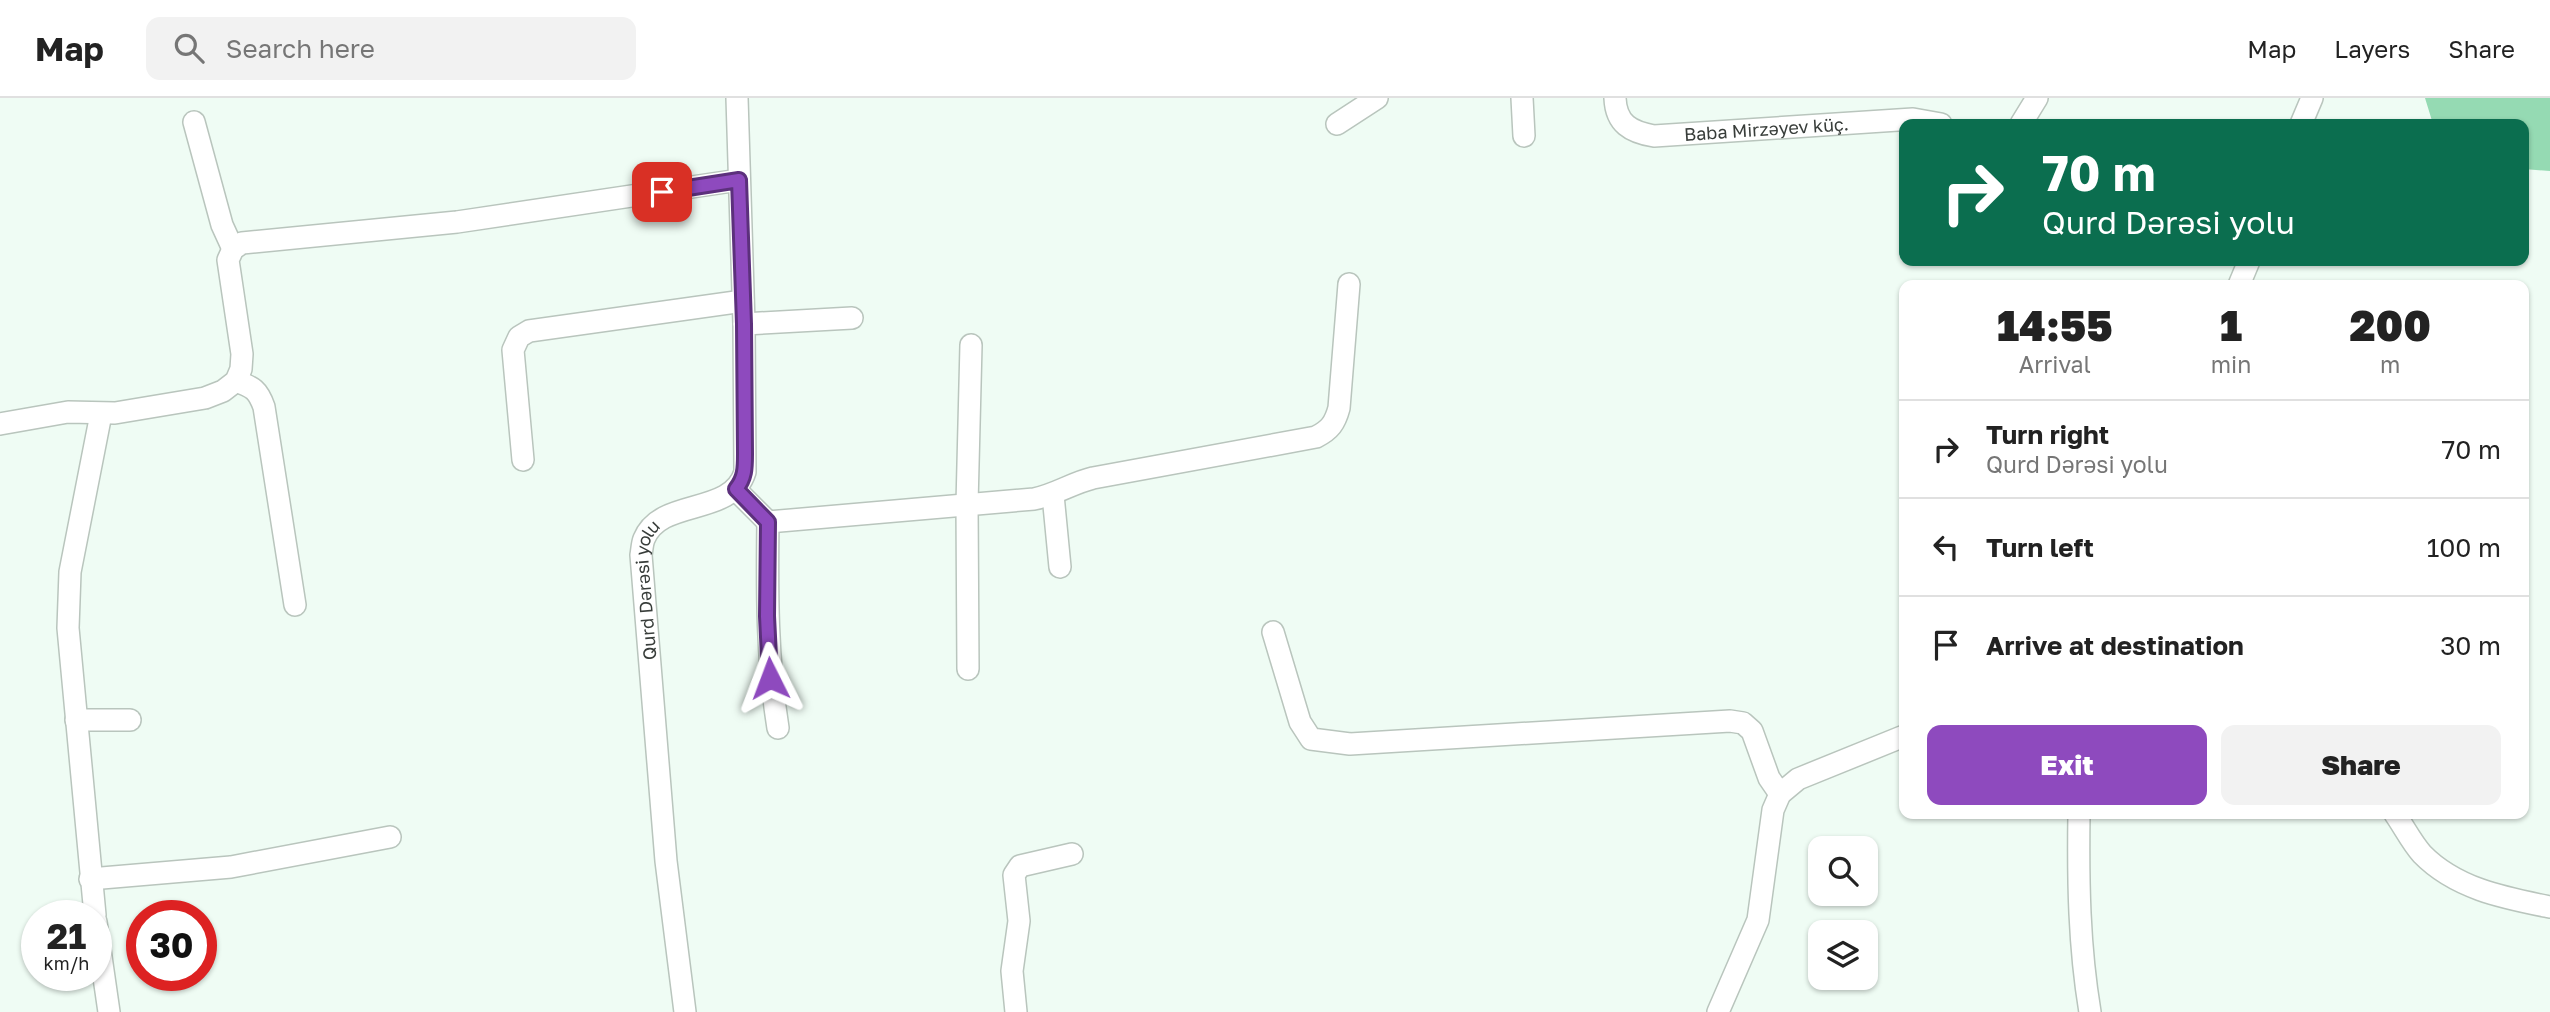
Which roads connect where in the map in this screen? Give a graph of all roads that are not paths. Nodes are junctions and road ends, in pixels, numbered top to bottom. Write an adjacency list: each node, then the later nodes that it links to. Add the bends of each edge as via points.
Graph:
1 (737, 98): 13 (street)
2 (1377, 98): 11 (street)
3 (1522, 98): 12 (street)
4 (1615, 98): 9 (street, Baba Mirzəyev küç., via 1622,123 1633,132 1654,136)
5 (2037, 98): 7 (street)
6 (2312, 98): 8 (street)
7 (2024, 119)
8 (2303, 119)
9 (1899, 120)
10 (194, 122): 14 (street)
11 (1338, 124)
12 (1524, 136)
13 (739, 180): 14 (street, via 457,222 253,241); 16 (street)
14 (233, 249): 20 (street, via 229,273 242,354)
15 (1349, 284): 25 (street, via 1339,408 1328,431 1093,478)
16 (743, 301): 18 (street); 23 (street, via 529,331 519,337 513,350)
17 (852, 318): 18 (street)
18 (744, 324): 24 (street, via 745,472)
19 (971, 345): 26 (street)
20 (236, 381): 21 (street, via 205,398); 29 (street, via 254,387 264,407)
21 (101, 414): 22 (street, via 68,412); 32 (street, via 69,572 68,628)
22 (0, 424)
23 (523, 460)
24 (736, 489): 27 (street); 46 (street, Qurd Dərəsi yolu, via 663,518 644,539 641,555 666,861)
25 (1053, 495): 26 (street); 28 (street)
26 (967, 504): 27 (street); 31 (street)
27 (768, 522): 34 (street, via 770,678)
28 (1060, 566)
29 (295, 605)
30 (1273, 632): 36 (street, via 1300,722 1311,739 1350,744 1730,721 1743,723 1752,731 1769,778)
31 (968, 669)
32 (76, 720): 33 (street); 41 (street)
33 (130, 720)
34 (778, 728)
35 (1899, 738): 36 (street, via 1798,779)
36 (1780, 794): 48 (street, via 1773,810 1758,919)
37 (2079, 819): 49 (street, via 2082,968)
38 (2398, 819): 43 (street, via 2420,852 2457,880)
39 (390, 837): 41 (street, via 231,867)
40 (1072, 854): 47 (street, via 1020,866 1014,875 1019,922 1012,971)
41 (90, 879): 42 (street)
42 (93, 900)
43 (2550, 906)
44 (105, 991): 45 (street)
45 (108, 1012)
46 (685, 1012)
47 (1016, 1012)
48 (1718, 1012)
49 (2090, 1012)

